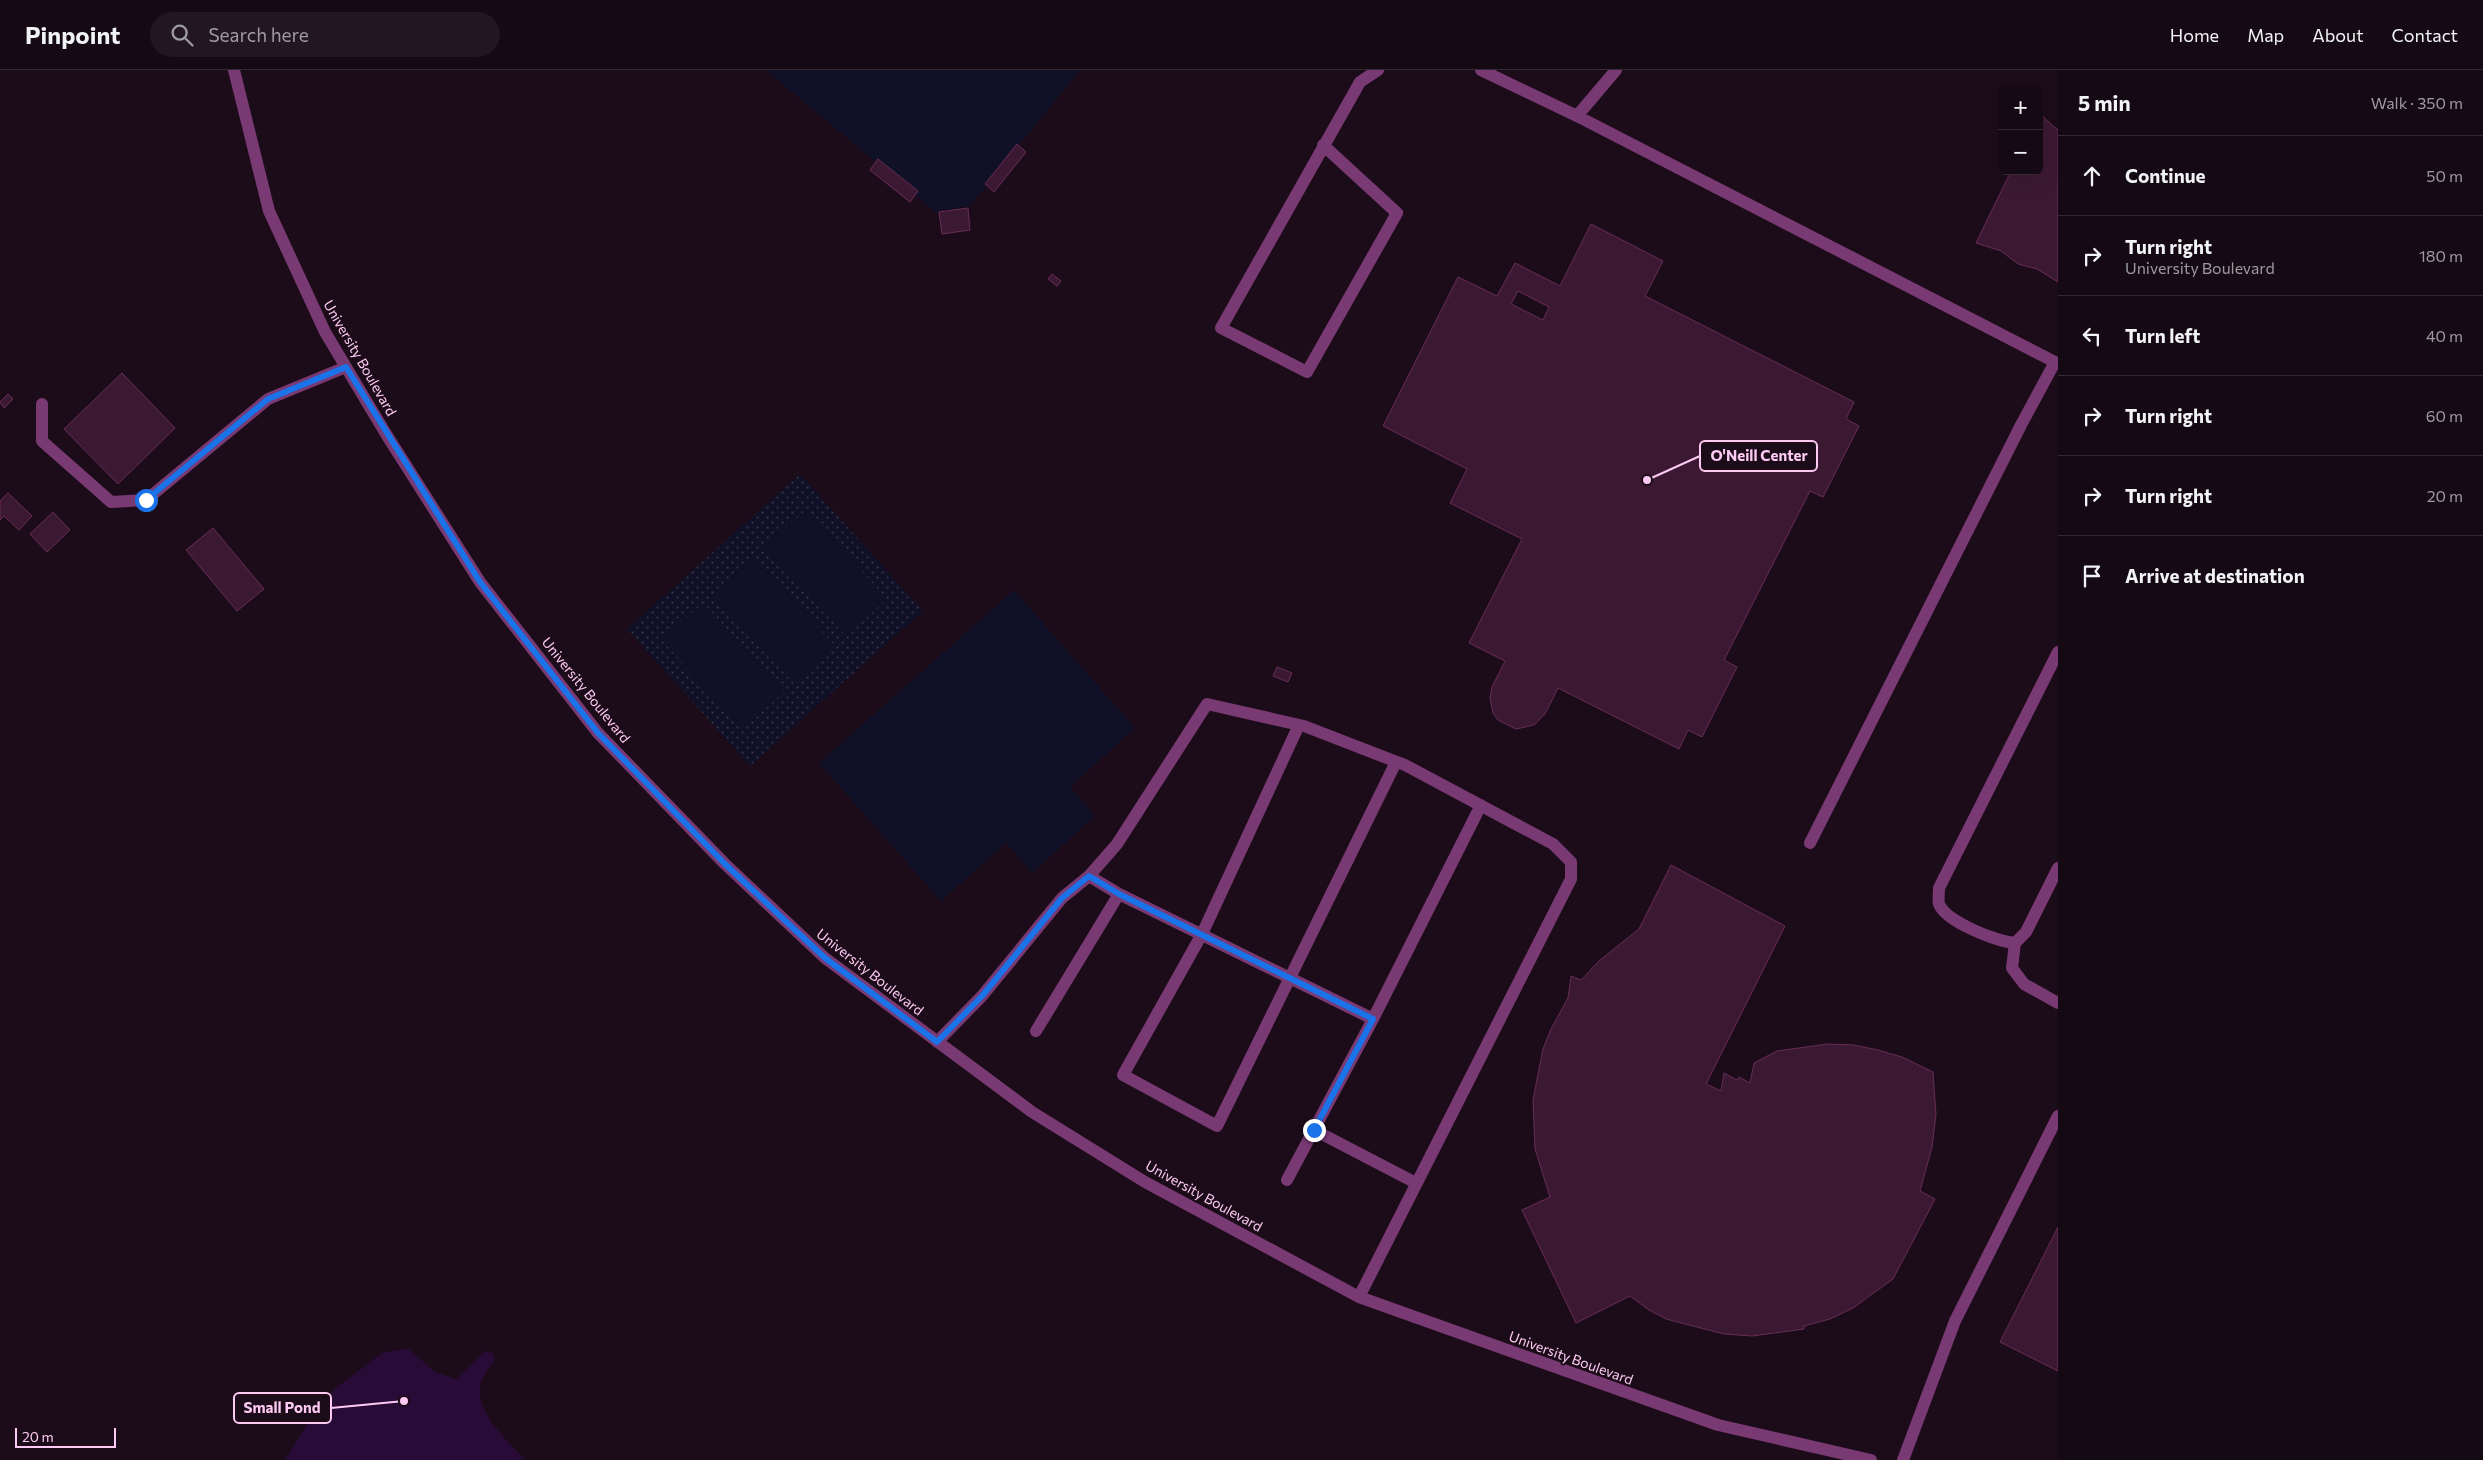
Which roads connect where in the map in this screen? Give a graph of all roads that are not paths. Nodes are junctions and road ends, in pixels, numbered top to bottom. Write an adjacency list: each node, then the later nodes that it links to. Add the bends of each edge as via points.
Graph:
1 (234, 70): 8 (street, University Boulevard, via 269,211 325,332)
2 (1378, 70): 6 (street, via 1360,82)
3 (1481, 70): 5 (street)
4 (1616, 70): 5 (street)
5 (1577, 116): 7 (street)
6 (1322, 144): 6 (street, via 1397,213 1308,372 1221,328)
7 (2056, 363): 14 (street, via 2021,425)
8 (346, 367): 9 (street, via 268,399 146,500 110,502 42,441); 24 (street, University Boulevard, via 480,582 598,733 725,864 825,958)
9 (42, 404)
10 (2058, 652): 19 (street, via 1939,888 1939,904 1949,917 2001,942)
11 (1299, 725): 12 (street); 16 (street, via 1207,704 1117,844); 18 (street)
12 (1396, 762): 13 (street); 20 (street)
13 (1481, 805): 22 (street); 28 (street, via 1563,852 1571,862 1571,879)
14 (1810, 842)
15 (2058, 868): 19 (street, via 2026,932)
16 (1089, 876): 17 (street); 24 (street, via 1062,898 982,996)
17 (1119, 894): 18 (street); 23 (street)
18 (1202, 934): 20 (street); 20 (street, via 1123,1075 1217,1126)
19 (2015, 943): 21 (street, via 2012,968 2024,984)
20 (1290, 978): 22 (street)
21 (2058, 1003)
22 (1373, 1019): 26 (street)
23 (1036, 1031)
24 (937, 1042): 29 (street, University Boulevard, via 1032,1112 1145,1182)
25 (2058, 1116): 31 (street, via 1955,1320)
26 (1314, 1130): 27 (street); 28 (street)
27 (1287, 1180)
28 (1416, 1183): 29 (street)
29 (1359, 1297): 30 (street, University Boulevard, via 1718,1425)
30 (1871, 1460)
31 (1903, 1460)

